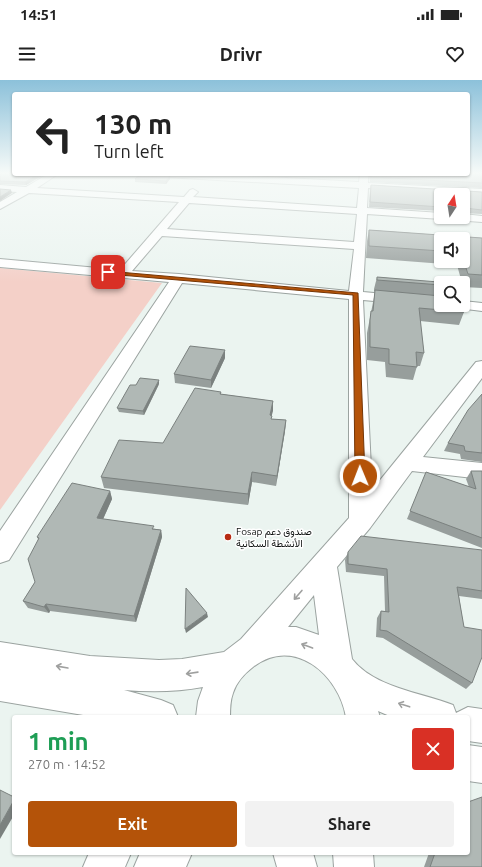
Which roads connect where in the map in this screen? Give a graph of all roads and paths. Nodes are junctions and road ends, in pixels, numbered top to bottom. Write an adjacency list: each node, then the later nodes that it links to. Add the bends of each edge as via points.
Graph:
1 (178, 209): 7 (street)
2 (329, 209): 3 (street)
3 (362, 211): 4 (street); 8 (street)
4 (434, 216)
5 (470, 218): 6 (street)
6 (482, 219)
7 (158, 232): 8 (street); 10 (street)
8 (360, 246): 12 (street)
9 (0, 263): 10 (street)
10 (124, 273): 11 (street)
11 (179, 278): 12 (street); 20 (street)
12 (356, 294): 13 (street); 19 (street)
13 (434, 302)
14 (470, 306): 15 (street)
15 (482, 307)
16 (482, 366): 17 (street)
17 (408, 463): 18 (street); 19 (street)
18 (482, 471)
19 (361, 521): 21 (street)
20 (0, 552)
21 (324, 565): 23 (street, one-way to 23); 24 (street)
22 (0, 657): 23 (street, one-way to 22, via 181,675 131,675 78,670)
23 (241, 657): 24 (street, one-way to 23, via 318,651 296,642 274,642); 28 (street, via 221,680 215,697)
24 (343, 672): 29 (street, via 358,696); 30 (street, one-way to 24, via 360,687)
25 (0, 685): 26 (street)
26 (116, 710): 27 (street)
27 (148, 715)
28 (213, 715)
29 (363, 715)
30 (435, 715)
31 (470, 724): 32 (street)
32 (482, 726)
33 (470, 763): 34 (street)
34 (482, 765)
35 (169, 855): 38 (street)
36 (294, 855): 39 (street)
37 (353, 855): 40 (street)
38 (154, 867)
39 (297, 867)
40 (354, 867)

